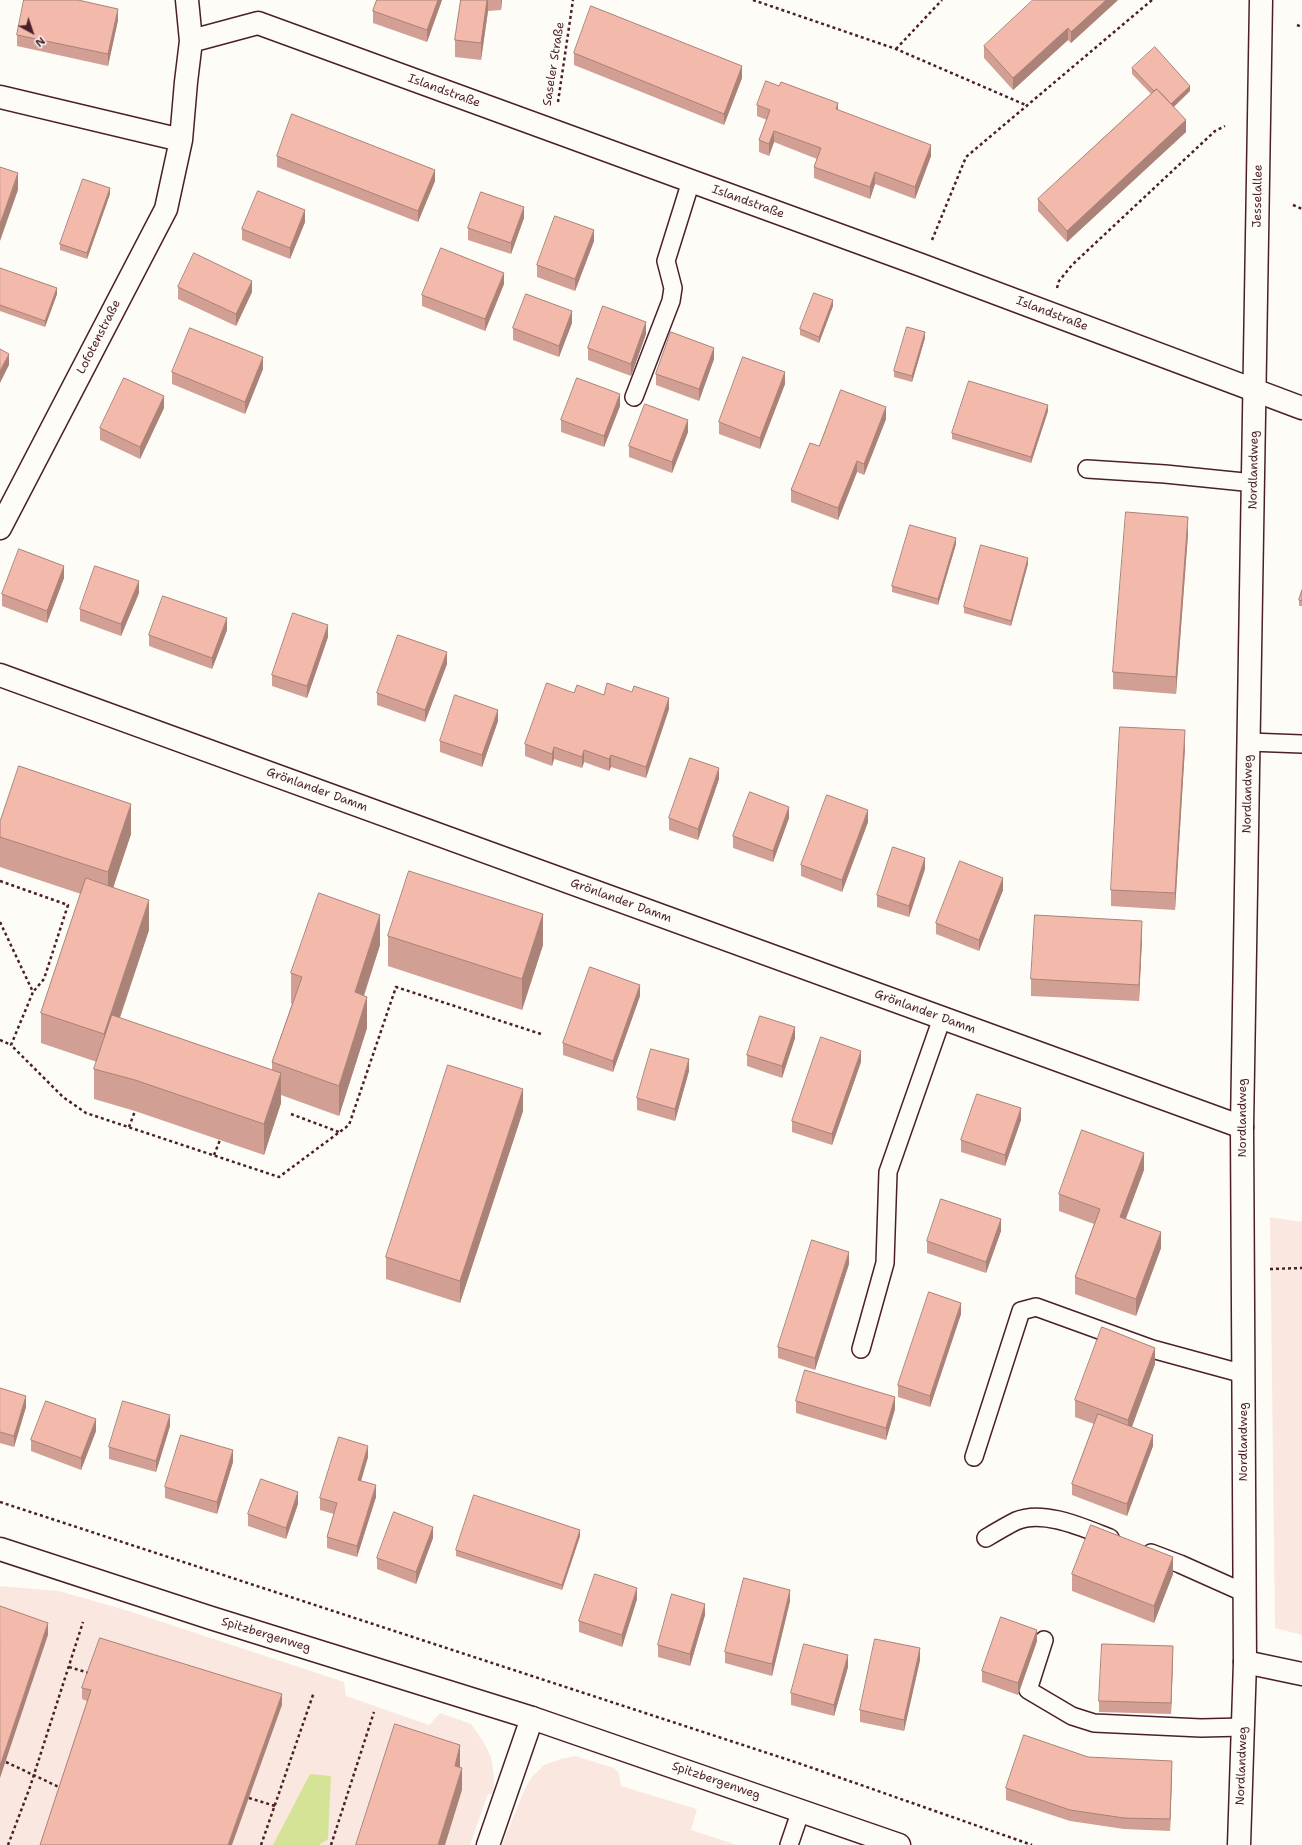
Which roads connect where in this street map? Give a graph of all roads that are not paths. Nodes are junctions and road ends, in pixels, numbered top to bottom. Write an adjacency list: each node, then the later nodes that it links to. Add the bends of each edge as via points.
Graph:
1 (187, 0): 3 (street, Lofotenstraße)
2 (1261, 0): 7 (street, Jesselallee)
3 (191, 41): 5 (street, Lofotenstraße); 6 (street, Islandstraße, via 258,23)
4 (0, 97): 5 (street)
5 (181, 140): 12 (street, Lofotenstraße, via 166,209)
6 (690, 181): 7 (street, Islandstraße, via 921,265); 8 (lane, via 666,261 673,288 671,301)
7 (1255, 392): 9 (street, Islandstraße); 11 (street, Nordlandweg)
8 (634, 397)
9 (1302, 408)
10 (1087, 469): 11 (lane)
11 (1254, 483): 14 (street, Nordlandweg)
12 (0, 528)
13 (0, 675): 16 (street, Grönlander Damm)
14 (1249, 742): 15 (lane); 17 (street, Nordlandweg)
15 (1302, 744)
16 (942, 1018): 17 (street, Grönlander Damm); 18 (lane, via 888,1172 885,1263)
17 (1242, 1127): 19 (street, Nordlandweg)
18 (861, 1349)
19 (1244, 1374): 20 (lane, via 1152,1349 1036,1307 1021,1311); 23 (street, Nordlandweg)
20 (974, 1457)
21 (986, 1538): 23 (lane, via 1018,1520 1044,1517 1130,1545)
22 (1, 1554): 27 (street, Spitzbergenweg)
23 (1245, 1593): 25 (street, Nordlandweg)
24 (1044, 1640): 28 (lane, via 1028,1690 1072,1716 1094,1723 1126,1726)
25 (1245, 1662): 26 (street); 28 (street, Nordlandweg)
26 (1302, 1674)
27 (532, 1718): 29 (street, Spitzbergenweg); 30 (street)
28 (1243, 1727): 33 (street, Nordlandweg)
29 (801, 1810): 31 (lane); 32 (street, Spitzbergenweg)
30 (488, 1845)
31 (789, 1845)
32 (899, 1845)
33 (1239, 1845)

